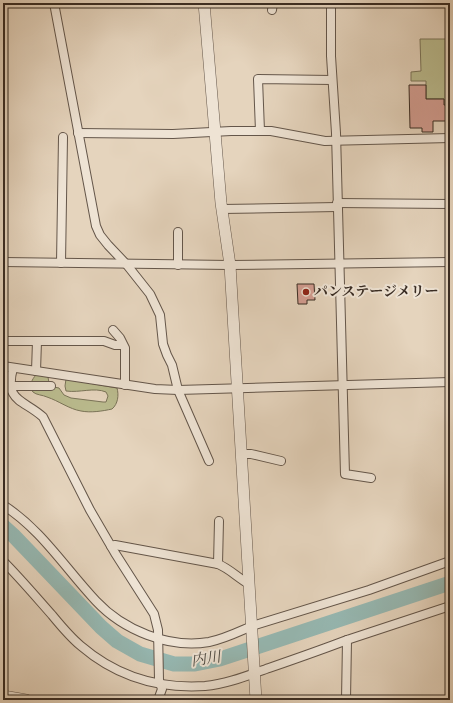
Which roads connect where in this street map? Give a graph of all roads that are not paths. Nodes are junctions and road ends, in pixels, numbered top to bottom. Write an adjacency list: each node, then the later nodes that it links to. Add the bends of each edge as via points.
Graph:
1 (54, 3): 7 (street)
2 (204, 3): 6 (street)
3 (331, 3): 4 (street)
4 (332, 80): 5 (street, via 258,79); 10 (street)
5 (260, 131): 6 (street); 10 (street)
6 (214, 132): 7 (street); 13 (street)
7 (78, 133): 19 (street, via 96,226 104,240)
8 (63, 137): 17 (street)
9 (450, 138): 10 (street)
10 (336, 141): 12 (street)
11 (450, 204): 12 (street)
12 (337, 205): 13 (street); 18 (street)
13 (222, 209): 21 (street)
14 (178, 232): 20 (street)
15 (3, 262): 17 (street)
16 (450, 262): 18 (street)
17 (61, 263): 19 (street)
18 (338, 263): 21 (street); 31 (street)
19 (127, 265): 20 (street); 35 (street, via 150,294 160,315 163,344 172,365)
20 (178, 265): 21 (street)
21 (230, 265): 34 (street)
22 (112, 330): 25 (street, via 120,338)
23 (3, 341): 24 (street)
24 (37, 341): 25 (street, via 104,341); 28 (street)
25 (122, 345): 30 (street, via 125,348)
26 (3, 366): 27 (street)
27 (13, 368): 28 (street); 33 (street)
28 (36, 371): 30 (street)
29 (450, 382): 31 (street)
30 (125, 385): 35 (street, via 155,390)
31 (343, 385): 34 (street); 39 (street, via 345,474)
32 (52, 386): 33 (street)
33 (8, 388): 42 (street, via 20,402 43,417)
34 (237, 389): 35 (street); 36 (street)
35 (178, 390): 37 (street)
36 (241, 454): 38 (street); 46 (street)
37 (209, 461)
38 (281, 461)
39 (371, 478)
40 (3, 505): 49 (street, via 36,531 97,602 120,621)
41 (219, 521): 45 (street)
42 (111, 546): 45 (street, via 119,545); 49 (street, via 154,614)
43 (3, 561): 52 (street, via 80,645 98,660 121,673 149,682)
44 (450, 561): 48 (street)
45 (218, 564): 46 (street)
46 (250, 584): 48 (street)
47 (450, 606): 50 (street)
48 (252, 628): 49 (street, via 209,642 187,644); 51 (street)
49 (159, 640): 52 (street)
50 (347, 640): 51 (street); 57 (street)
51 (255, 671): 52 (street, via 206,686); 56 (street)
52 (160, 682): 55 (street, via 162,690)
53 (3, 696): 54 (street)
54 (26, 700)
55 (158, 700)
56 (256, 700)
57 (346, 700)

